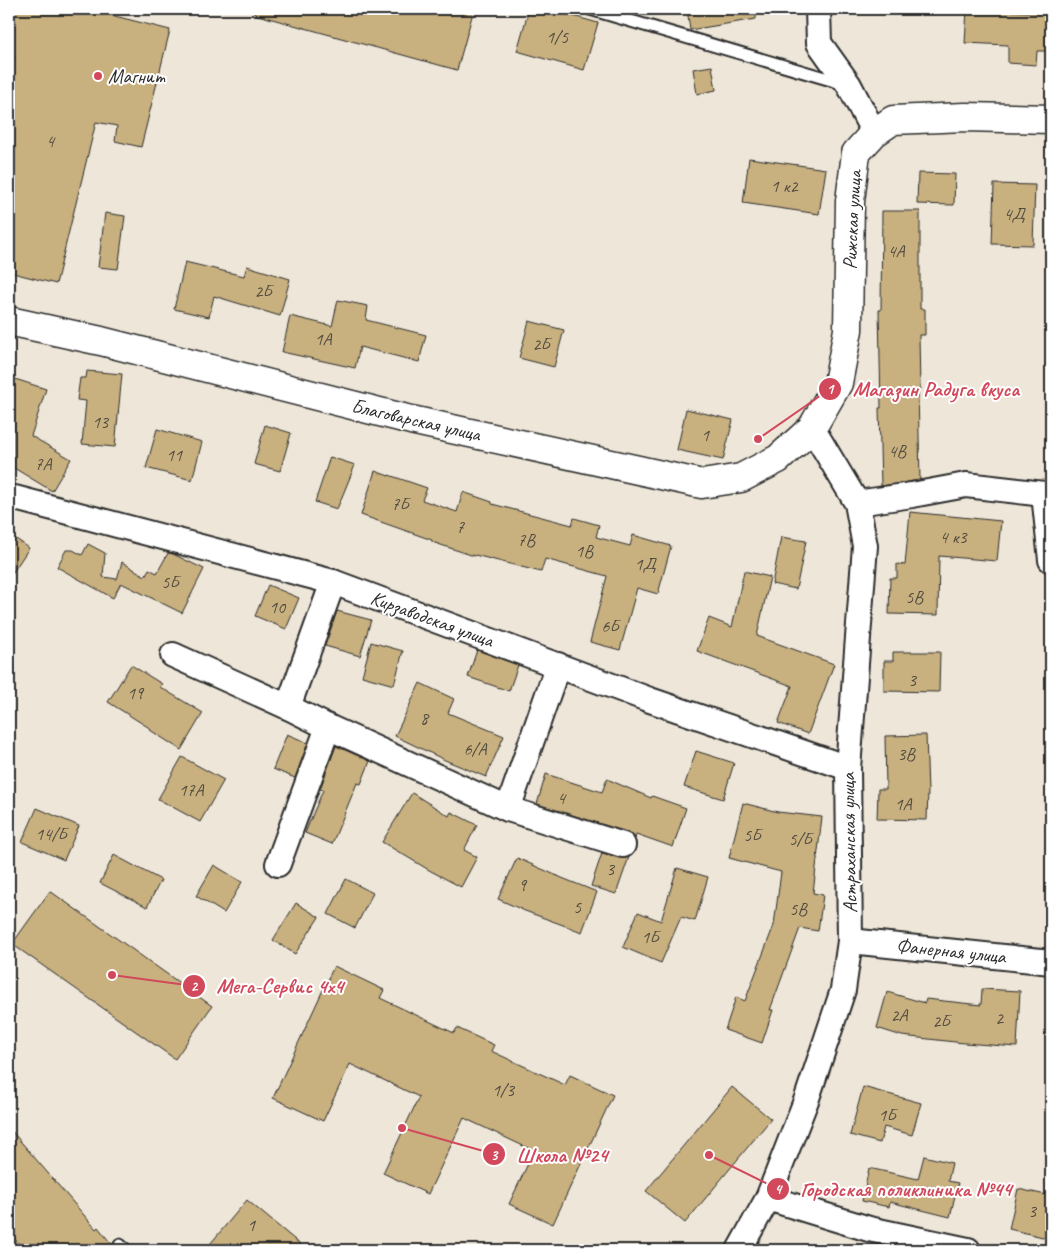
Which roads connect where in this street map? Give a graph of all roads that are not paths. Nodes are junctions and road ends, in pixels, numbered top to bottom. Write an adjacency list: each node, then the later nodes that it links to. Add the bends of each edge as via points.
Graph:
1 (590, 9): 3 (lane)
2 (818, 9): 3 (street, via 819,43)
3 (849, 85): 5 (street)
4 (1051, 119): 5 (street, Рижская улица, via 965,117 893,120)
5 (874, 133): 7 (street, Рижская улица, via 856,153 850,200 848,330 838,383)
6 (9, 321): 7 (street, Благоварская улица, via 111,343 411,420 702,484 741,478 778,458)
7 (812, 428): 10 (street, Астраханская улица)
8 (1048, 493): 10 (street, via 966,485); 11 (street)
9 (9, 498): 12 (street, Кирзаводская улица)
10 (857, 502): 17 (street, Астраханская улица, via 865,546)
11 (1051, 560)
12 (333, 582): 14 (street, Кирзаводская улица); 15 (street)
13 (174, 655): 15 (street)
14 (558, 665): 17 (street, Кирзаводская улица); 18 (street)
15 (288, 707): 16 (street)
16 (328, 727): 18 (street); 20 (street)
17 (848, 768): 21 (street, Астраханская улица)
18 (508, 809): 19 (street)
19 (624, 846)
20 (278, 864)
21 (850, 941): 22 (street, Фанерная улица); 23 (street, Астраханская улица, via 843,990 807,1098)
22 (1051, 962)
23 (768, 1198): 24 (street, Астраханская улица); 25 (street, via 869,1229)
24 (739, 1250)
25 (968, 1250)

